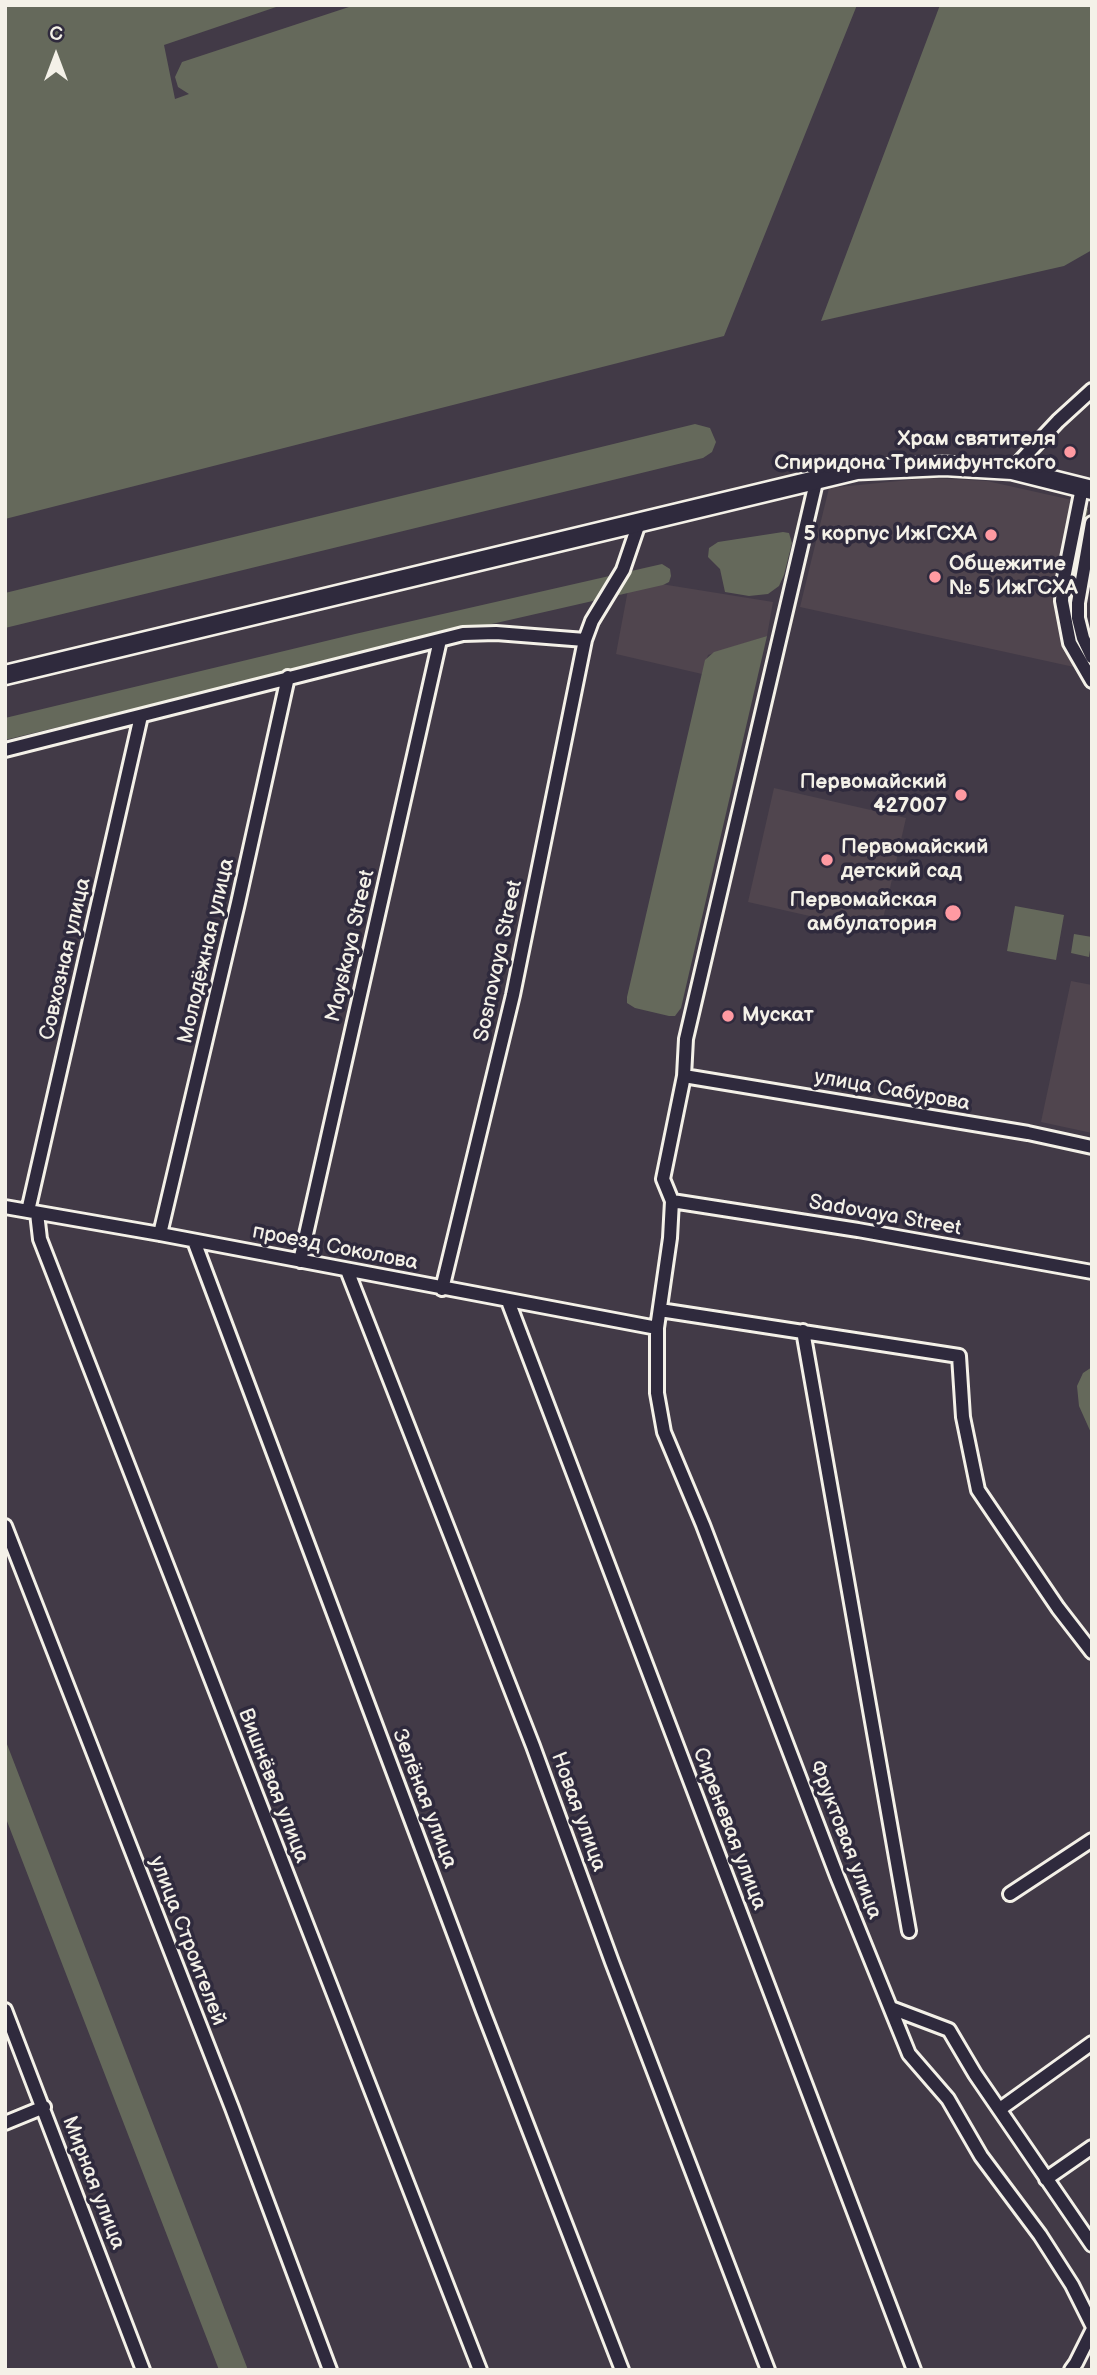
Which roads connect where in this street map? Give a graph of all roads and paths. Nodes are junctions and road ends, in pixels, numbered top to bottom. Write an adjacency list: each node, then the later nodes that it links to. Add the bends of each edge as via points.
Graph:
1 (1092, 390): 2 (street)
2 (1012, 470): 3 (street, via 944,466 857,470); 4 (street)
3 (817, 478): 5 (street); 17 (street, Фруктовая улица, via 686,1039)
4 (1087, 489): 14 (street, via 1062,601 1070,643)
5 (639, 523): 7 (street, Sosnovaya Street, via 623,569); 12 (street)
6 (1092, 523): 11 (street, via 1078,618)
7 (592, 621): 8 (street); 10 (street, Sosnovaya Street)
8 (562, 638): 9 (street, via 479,633); 10 (street)
9 (440, 640): 13 (street); 24 (street, Mayskaya Street)
10 (585, 640): 27 (street, Sosnovaya Street, via 513,995)
11 (1092, 657)
12 (5, 675)
13 (288, 677): 15 (street); 22 (street, Молодёжная улица)
14 (1092, 681)
15 (141, 716): 16 (street); 21 (street, Совхозная улица)
16 (5, 750)
17 (684, 1076): 18 (street, улица Сабурова); 19 (street, Фруктовая улица, via 663,1179)
18 (1092, 1147)
19 (672, 1201): 26 (street, Sadovaya Street); 29 (street, Фруктовая улица)
20 (5, 1207): 21 (street, проезд Соколова)
21 (33, 1212): 22 (street, проезд Соколова); 50 (street, Вишнёвая улица)
22 (160, 1234): 23 (street, проезд Соколова)
23 (194, 1241): 24 (street, проезд Соколова); 51 (street, Зелёная улица)
24 (300, 1261): 25 (street, проезд Соколова)
25 (347, 1270): 27 (street, проезд Соколова); 52 (street, Новая улица, via 533,1746)
26 (1092, 1272)
27 (442, 1289): 28 (street, проезд Соколова)
28 (508, 1301): 30 (street, проезд Соколова); 53 (street, Сиреневая улица)
29 (660, 1310): 30 (street, Фруктовая улица); 31 (street)
30 (657, 1328): 37 (street, Фруктовая улица, via 657,1393 664,1432)
31 (803, 1331): 33 (street, via 960,1356 963,1417 978,1490); 36 (street, Фруктовая улица)
32 (5, 1527): 49 (street, улица Строителей)
33 (1092, 1652)
34 (1092, 1840): 35 (street)
35 (1010, 1894)
36 (909, 1931)
37 (891, 2008): 41 (street, via 949,2030); 46 (street, Фруктовая улица, via 909,2054 948,2099 981,2155 1040,2235)
38 (5, 2010): 40 (street, Мирная улица)
39 (1092, 2043): 41 (street)
40 (44, 2107): 42 (street); 48 (street, Мирная улица)
41 (1000, 2109): 44 (street)
42 (5, 2123)
43 (1092, 2147): 44 (street)
44 (1046, 2179): 45 (street)
45 (1092, 2245)
46 (1092, 2325)
47 (1092, 2331): 54 (street)
48 (143, 2370)
49 (330, 2370)
50 (480, 2370)
51 (622, 2370)
52 (768, 2370)
53 (914, 2370)
54 (1071, 2370)

